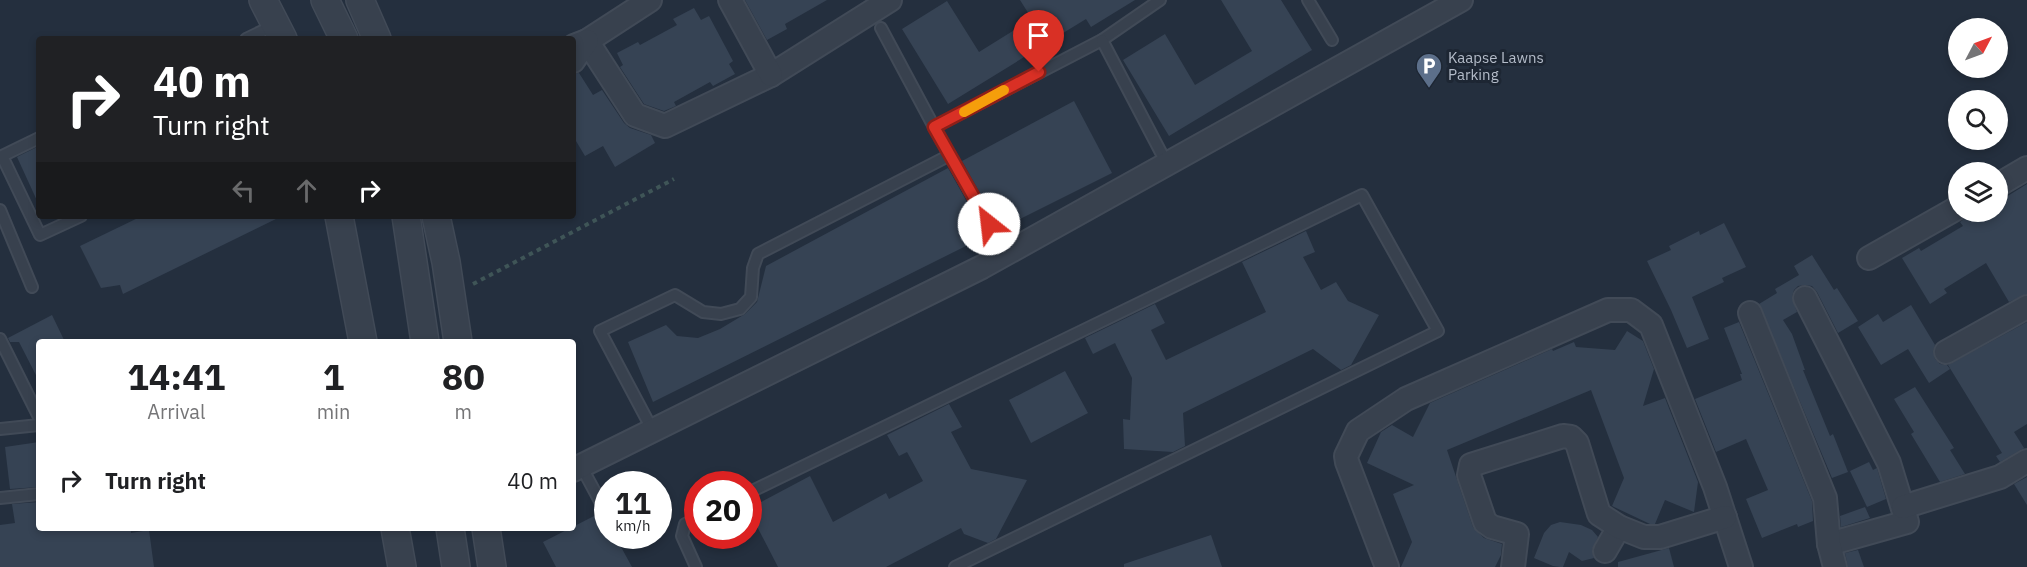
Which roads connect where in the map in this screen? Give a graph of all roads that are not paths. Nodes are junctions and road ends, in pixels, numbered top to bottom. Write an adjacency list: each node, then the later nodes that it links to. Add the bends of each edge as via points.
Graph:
1 (263, 0): 11 (street)
2 (325, 0): 13 (street)
3 (360, 0): 14 (street)
4 (650, 0): 17 (street)
5 (730, 0): 18 (street)
6 (890, 0): 18 (street)
7 (1160, 0): 15 (lane)
8 (1308, 0): 16 (lane)
9 (1461, 0): 22 (street)
10 (881, 28): 19 (lane)
11 (279, 32): 12 (lane)
12 (260, 36)
13 (343, 36)
14 (376, 36)
15 (1102, 40): 19 (lane); 22 (lane)
16 (1332, 40)
17 (580, 44): 18 (street, via 634,115 665,126)
18 (771, 75)
19 (934, 127): 21 (lane)
20 (36, 139): 27 (lane, via 2,156 40,235)
21 (950, 155): 31 (lane); 45 (lane, via 758,254 751,297 740,309 721,314 703,312 675,295 600,331)
22 (1167, 164): 31 (street)
23 (2027, 168): 24 (street)
24 (2008, 179)
25 (0, 210): 33 (lane)
26 (1948, 213): 32 (street)
27 (75, 219)
28 (340, 219): 38 (street)
29 (406, 219): 39 (street)
30 (437, 219): 40 (street)
31 (1005, 254): 45 (street)
32 (1869, 258)
33 (32, 287)
34 (1804, 298): 52 (street, via 1889,463)
35 (2027, 306): 41 (street)
36 (1750, 313): 58 (street, via 1825,498)
37 (0, 339): 42 (lane)
38 (362, 339)
39 (425, 339)
40 (458, 339)
41 (1946, 352)
42 (36, 411)
43 (36, 425): 44 (lane)
44 (0, 429)
45 (653, 431): 47 (street)
46 (2027, 461): 52 (street, via 2000,477)
47 (577, 468): 50 (lane)
48 (762, 486): 65 (lane, via 1362,195 1438,331)
49 (36, 494): 51 (lane)
50 (594, 494)
51 (0, 498)
52 (1903, 507): 58 (street, via 1907,522)
53 (1725, 517): 54 (street, via 1660,537 1644,537); 66 (street, via 1651,326 1631,310 1608,310 1406,399 1358,431 1347,462); 68 (street)
54 (1619, 527): 60 (street); 67 (street, via 1599,514 1577,443 1571,437 1563,436 1478,462 1471,465 1469,475 1485,522 1517,534)
55 (396, 531): 61 (street)
56 (450, 531): 62 (street)
57 (486, 531): 63 (street)
58 (1829, 544): 69 (street)
59 (688, 549): 64 (lane)
60 (1605, 551)
61 (402, 567)
62 (456, 567)
63 (492, 567)
64 (696, 567)
65 (955, 567)
66 (1387, 567)
67 (1513, 567)
68 (1741, 567)
69 (1835, 567)

